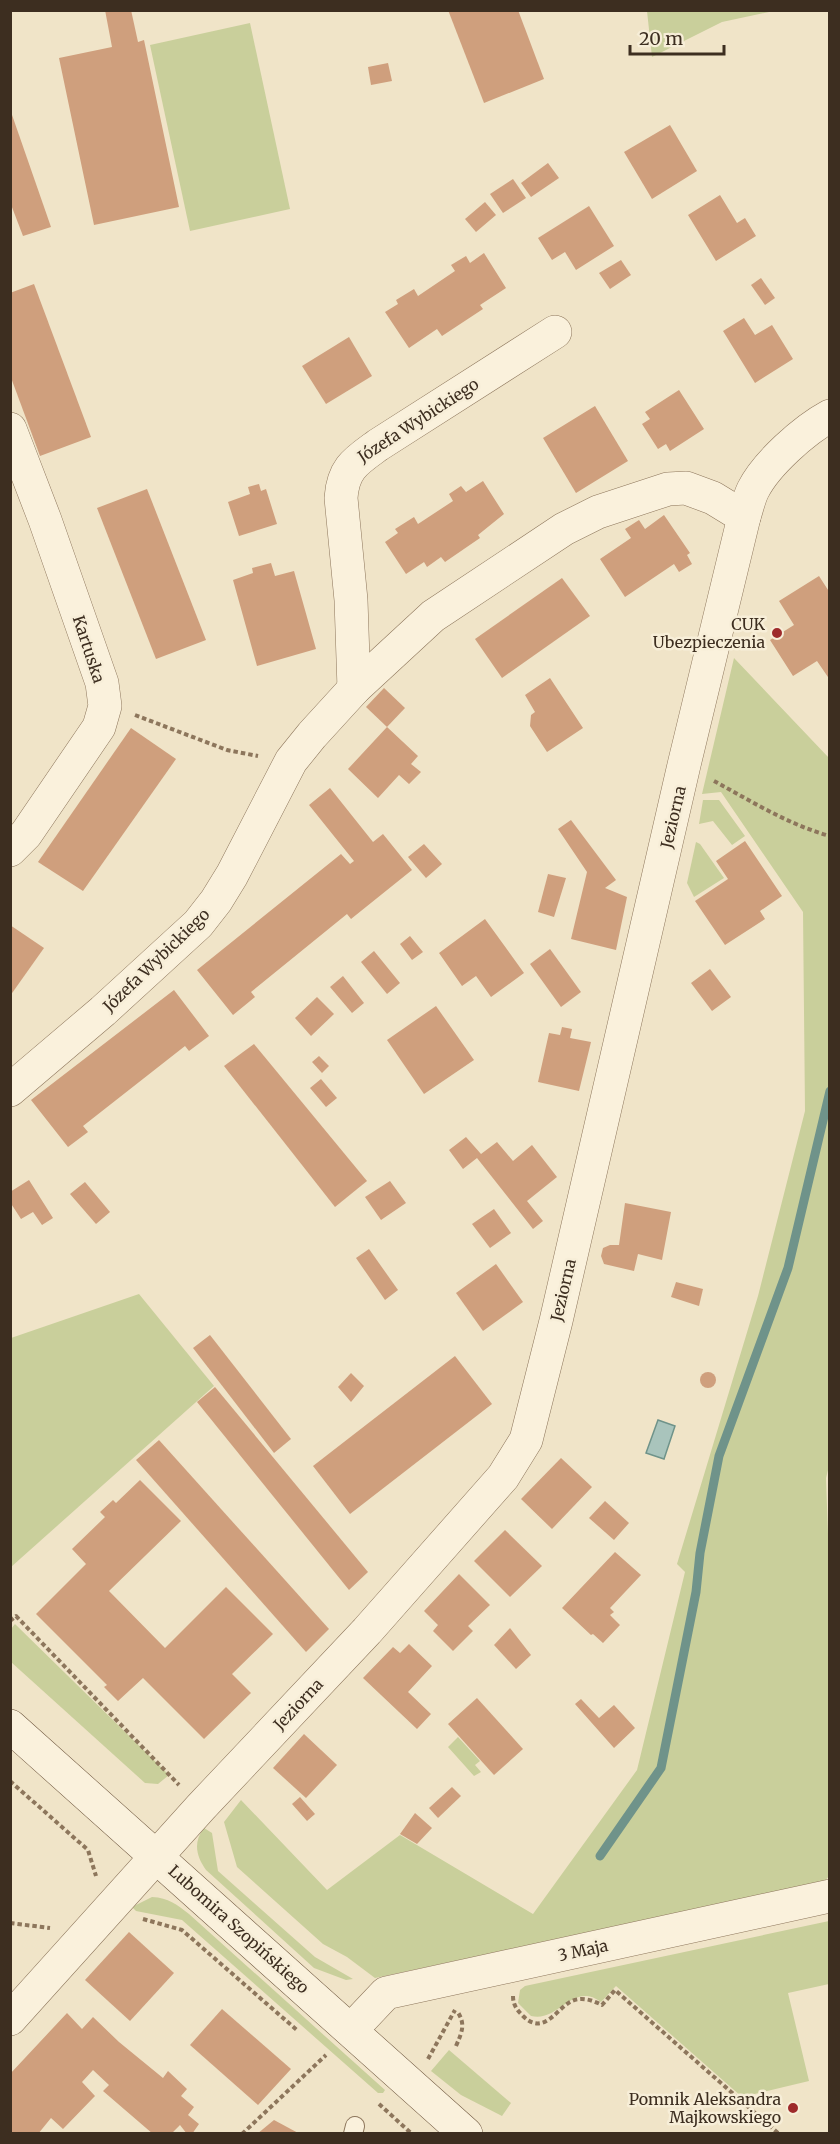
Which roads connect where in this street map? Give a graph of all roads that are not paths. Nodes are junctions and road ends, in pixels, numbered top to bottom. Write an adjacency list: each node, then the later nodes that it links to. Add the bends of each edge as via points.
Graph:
1 (555, 332): 5 (street, Józefa Wybickiego, via 378,445 346,474 341,498 351,600)
2 (830, 416): 4 (street, Jeziorna, via 770,464 752,490)
3 (10, 429): 6 (street, Kartuska, via 102,683 105,706 99,727 26,834)
4 (744, 517): 5 (street, Józefa Wybickiego, via 713,498 686,488 668,489 598,512 564,529 451,602); 9 (street, Jeziorna, via 526,1440 503,1477 412,1580)
5 (354, 689): 7 (street, Józefa Wybickiego, via 291,761 232,875 198,924)
6 (10, 850)
7 (10, 1090)
8 (10, 1726): 9 (street, Lubomira Szopińskiego)
9 (157, 1856): 11 (street, Jeziorna); 12 (street, Lubomira Szopińskiego)
10 (830, 1896): 12 (street, 3 Maja, via 386,1993)
11 (10, 2019)
12 (351, 2030): 13 (street, Lubomira Szopińskiego)
13 (466, 2133)

